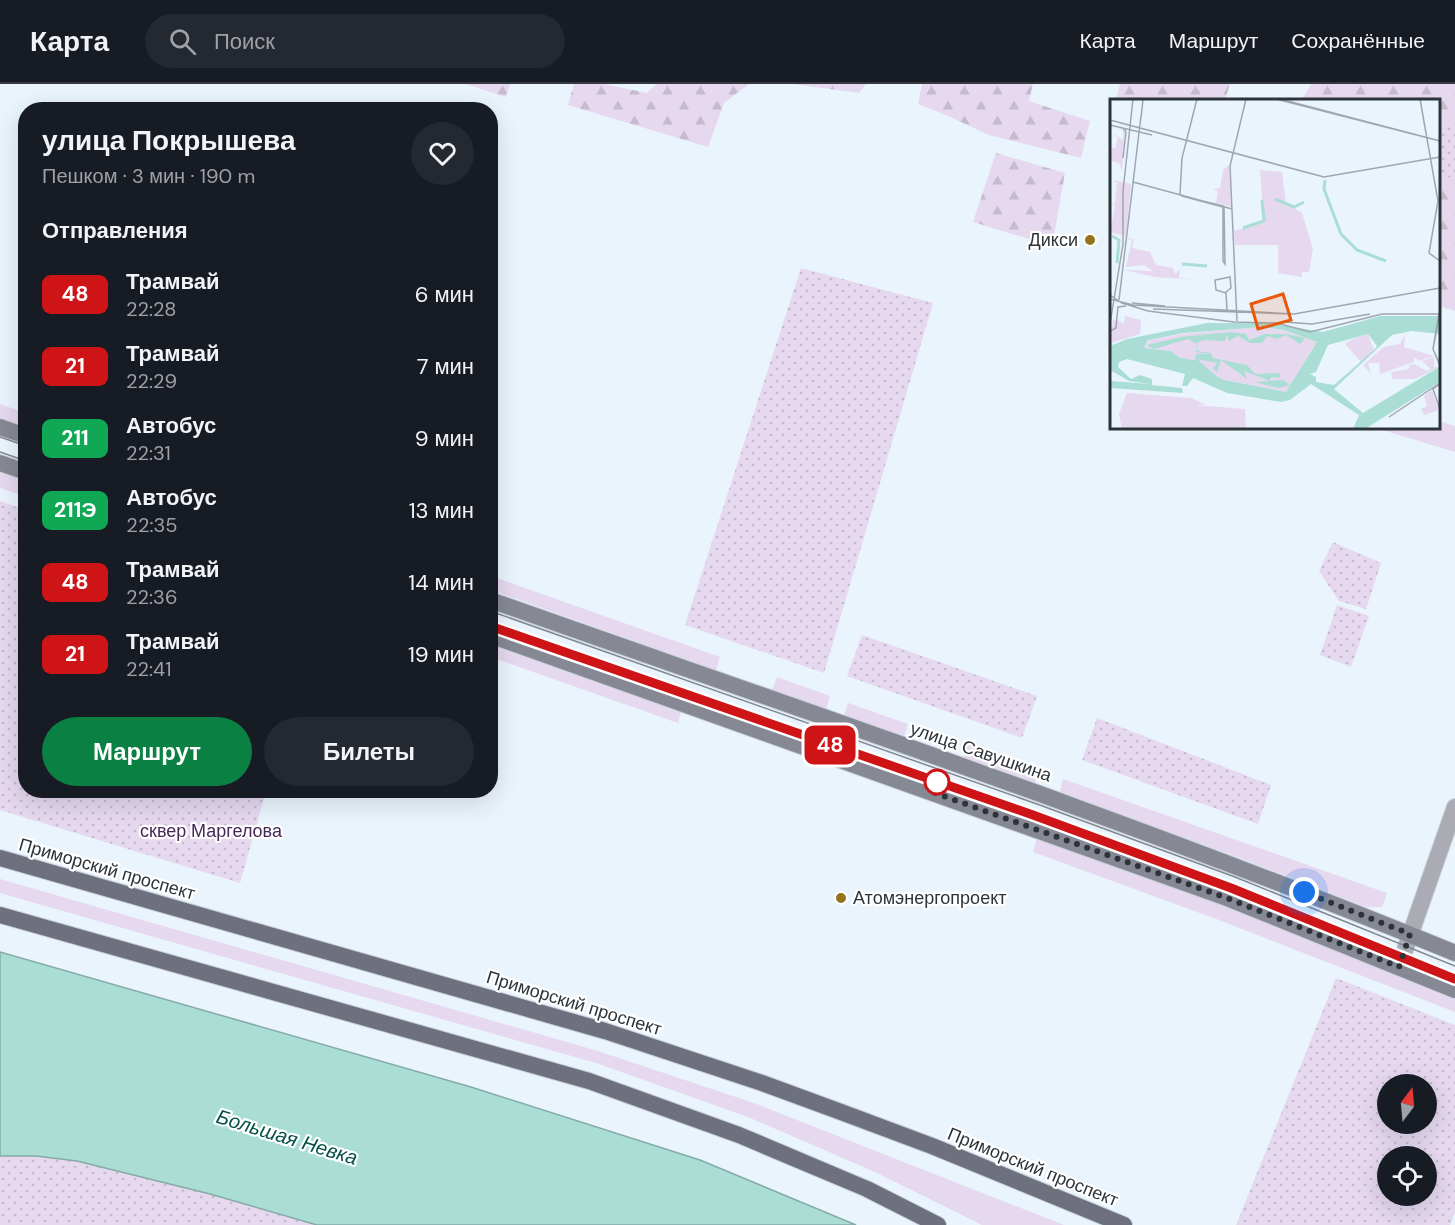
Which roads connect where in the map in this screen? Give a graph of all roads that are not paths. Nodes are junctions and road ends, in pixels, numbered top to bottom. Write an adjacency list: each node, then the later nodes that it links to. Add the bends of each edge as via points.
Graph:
1 (0, 427): 2 (main road)
2 (18, 433)
3 (0, 463): 4 (main road)
4 (18, 469)
5 (498, 603): 10 (main road, улица Савушкина, via 1041,794)
6 (498, 638): 12 (main road, via 1227,898)
7 (1455, 807): 10 (street)
8 (0, 858): 15 (main road, Приморский проспект, via 604,1031 842,1112)
9 (0, 915): 14 (main road, via 589,1081 739,1135 867,1189)
10 (1410, 934): 11 (main road, улица Савушкина); 12 (street)
11 (1455, 952)
12 (1399, 967): 13 (main road)
13 (1455, 990)
14 (938, 1225)
15 (1124, 1225)

